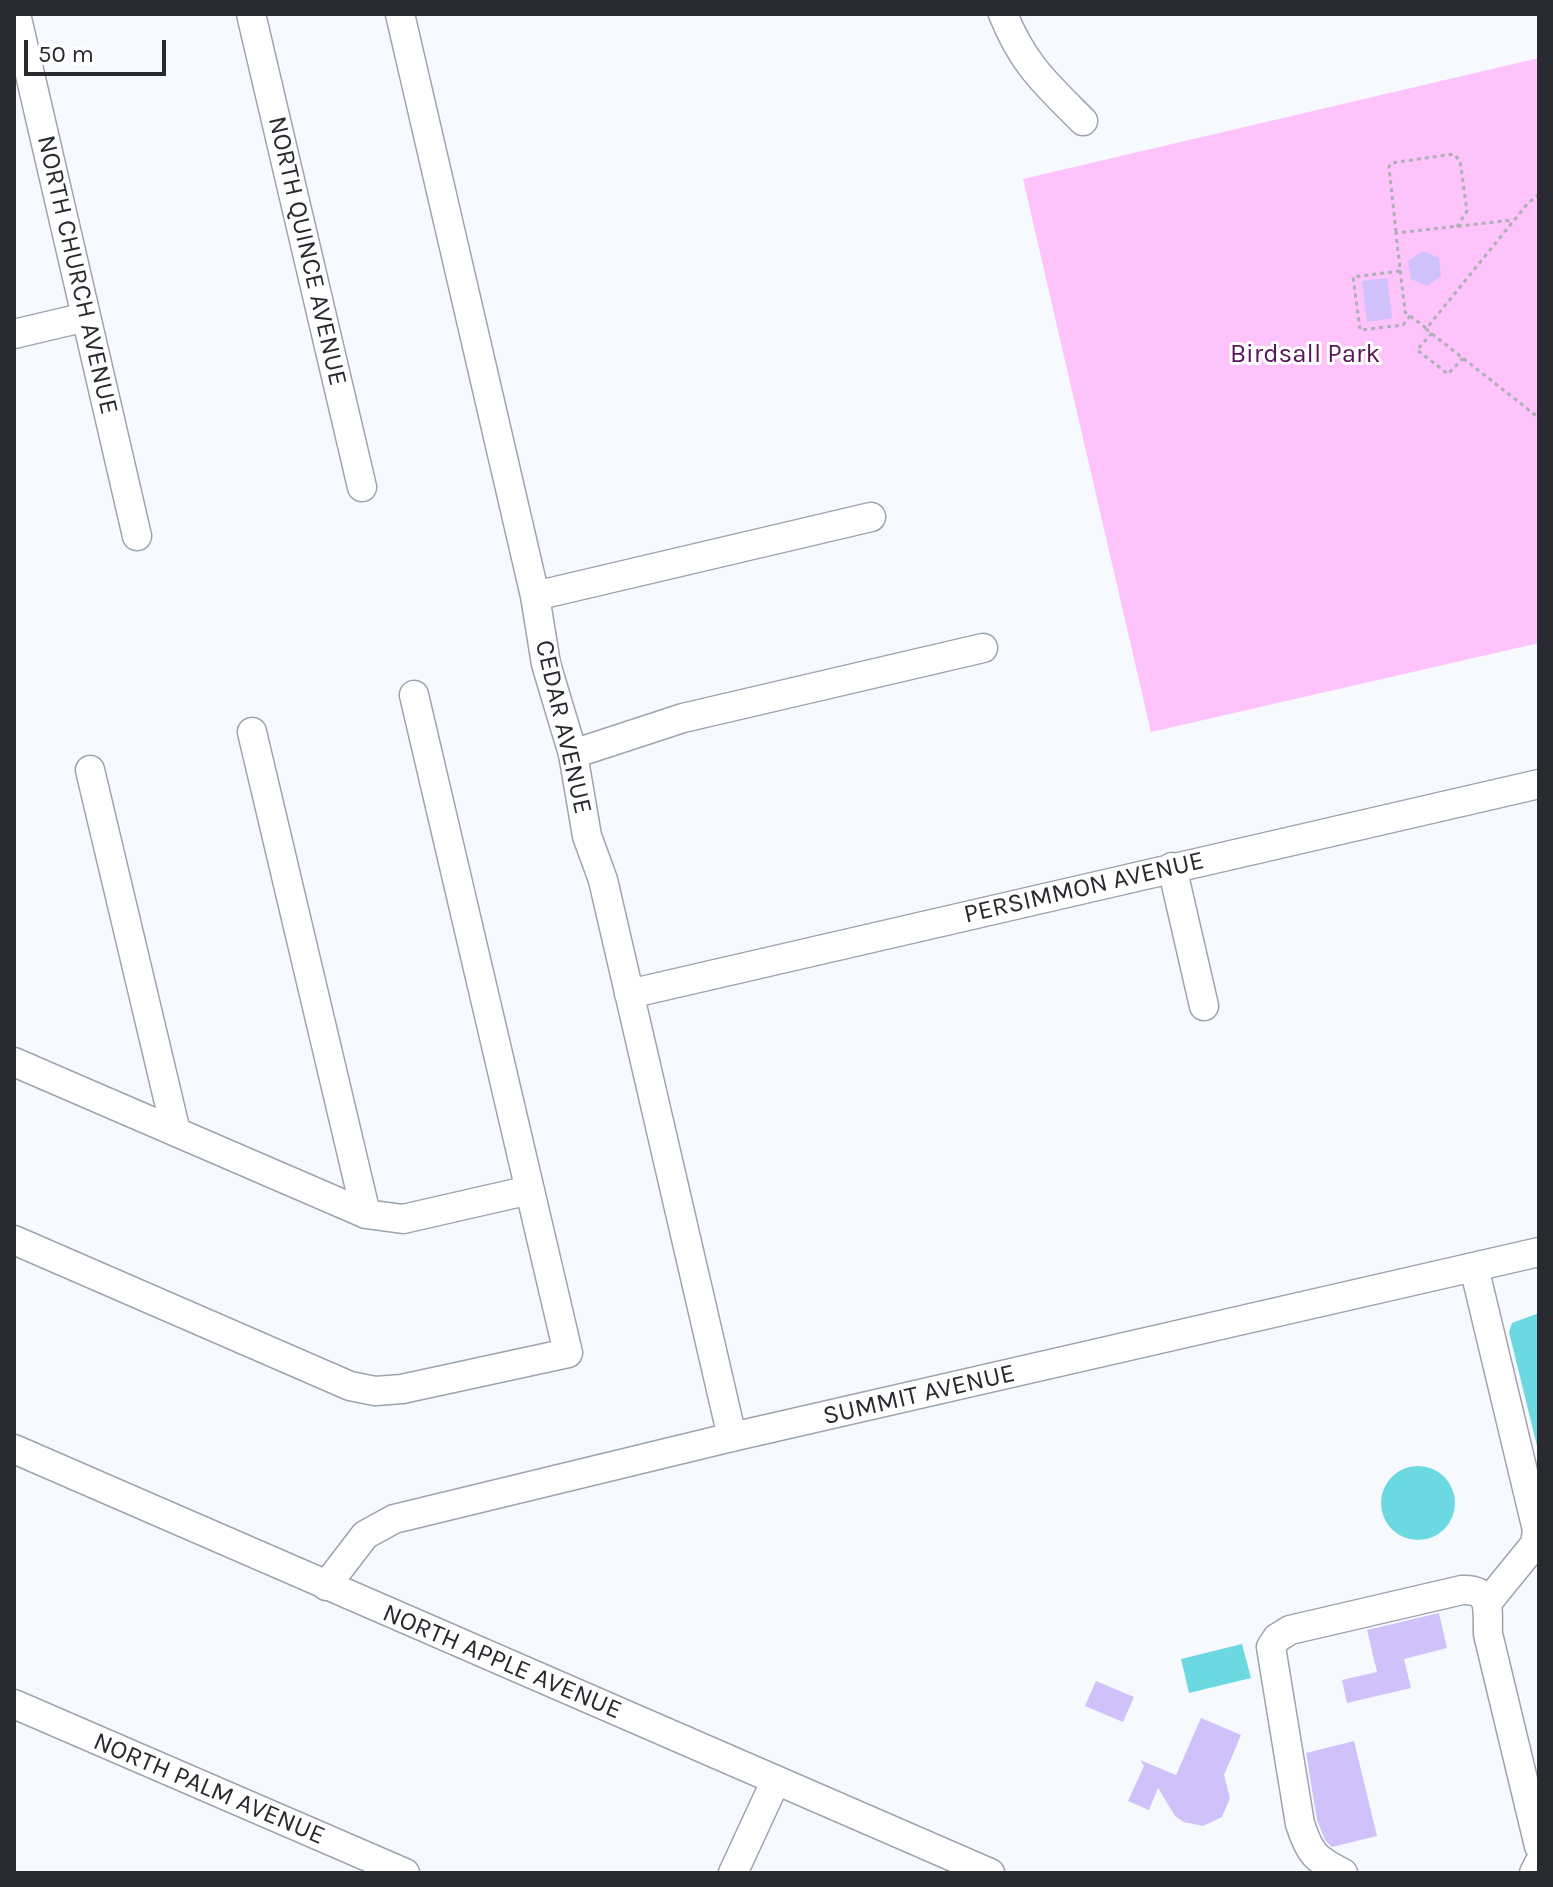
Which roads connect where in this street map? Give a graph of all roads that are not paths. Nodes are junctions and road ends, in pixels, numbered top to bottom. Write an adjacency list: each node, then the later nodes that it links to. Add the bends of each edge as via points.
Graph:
1 (16, 14): 6 (street, NORTH CHURCH AVENUE)
2 (251, 14): 8 (street, NORTH QUINCE AVENUE)
3 (400, 14): 11 (street, CEDAR AVENUE)
4 (1003, 14): 5 (street, via 1032,70)
5 (1083, 121)
6 (86, 317): 7 (street); 10 (street, NORTH CHURCH AVENUE)
7 (14, 334)
8 (362, 487)
9 (871, 517): 11 (street)
10 (137, 536)
11 (535, 596): 15 (street, CEDAR AVENUE, via 546,664)
12 (983, 648): 15 (street, via 683,718)
13 (414, 695): 23 (street)
14 (252, 732): 24 (street)
15 (573, 754): 19 (street, CEDAR AVENUE, via 587,836 603,880)
16 (90, 770): 22 (street)
17 (1539, 784): 18 (street, PERSIMMON AVENUE)
18 (1172, 867): 19 (street, PERSIMMON AVENUE); 20 (street)
19 (629, 994): 28 (street, CEDAR AVENUE)
20 (1204, 1006)
21 (14, 1062): 22 (street)
22 (176, 1132): 24 (street)
23 (530, 1190): 24 (street, via 403,1219); 25 (street, via 568,1353 402,1389 350,1386)
24 (366, 1214)
25 (14, 1240)
26 (1539, 1252): 27 (street, SUMMIT AVENUE)
27 (1474, 1267): 28 (street, SUMMIT AVENUE); 31 (street, via 1537,1530 1535,1544)
28 (732, 1437): 30 (street, SUMMIT AVENUE, via 394,1519 365,1535)
29 (14, 1449): 30 (street, NORTH APPLE AVENUE)
30 (326, 1586): 33 (street, NORTH APPLE AVENUE)
31 (1487, 1603): 34 (street, via 1488,1634); 39 (street, via 1483,1594 1462,1590 1290,1630 1271,1647 1304,1836 1318,1861)
32 (14, 1704): 37 (street, NORTH PALM AVENUE)
33 (776, 1780): 36 (street, NORTH APPLE AVENUE); 38 (street)
34 (1539, 1846)
35 (1539, 1863): 40 (street)
36 (986, 1872)
37 (405, 1873)
38 (733, 1873)
39 (1343, 1873)
40 (1534, 1873)

